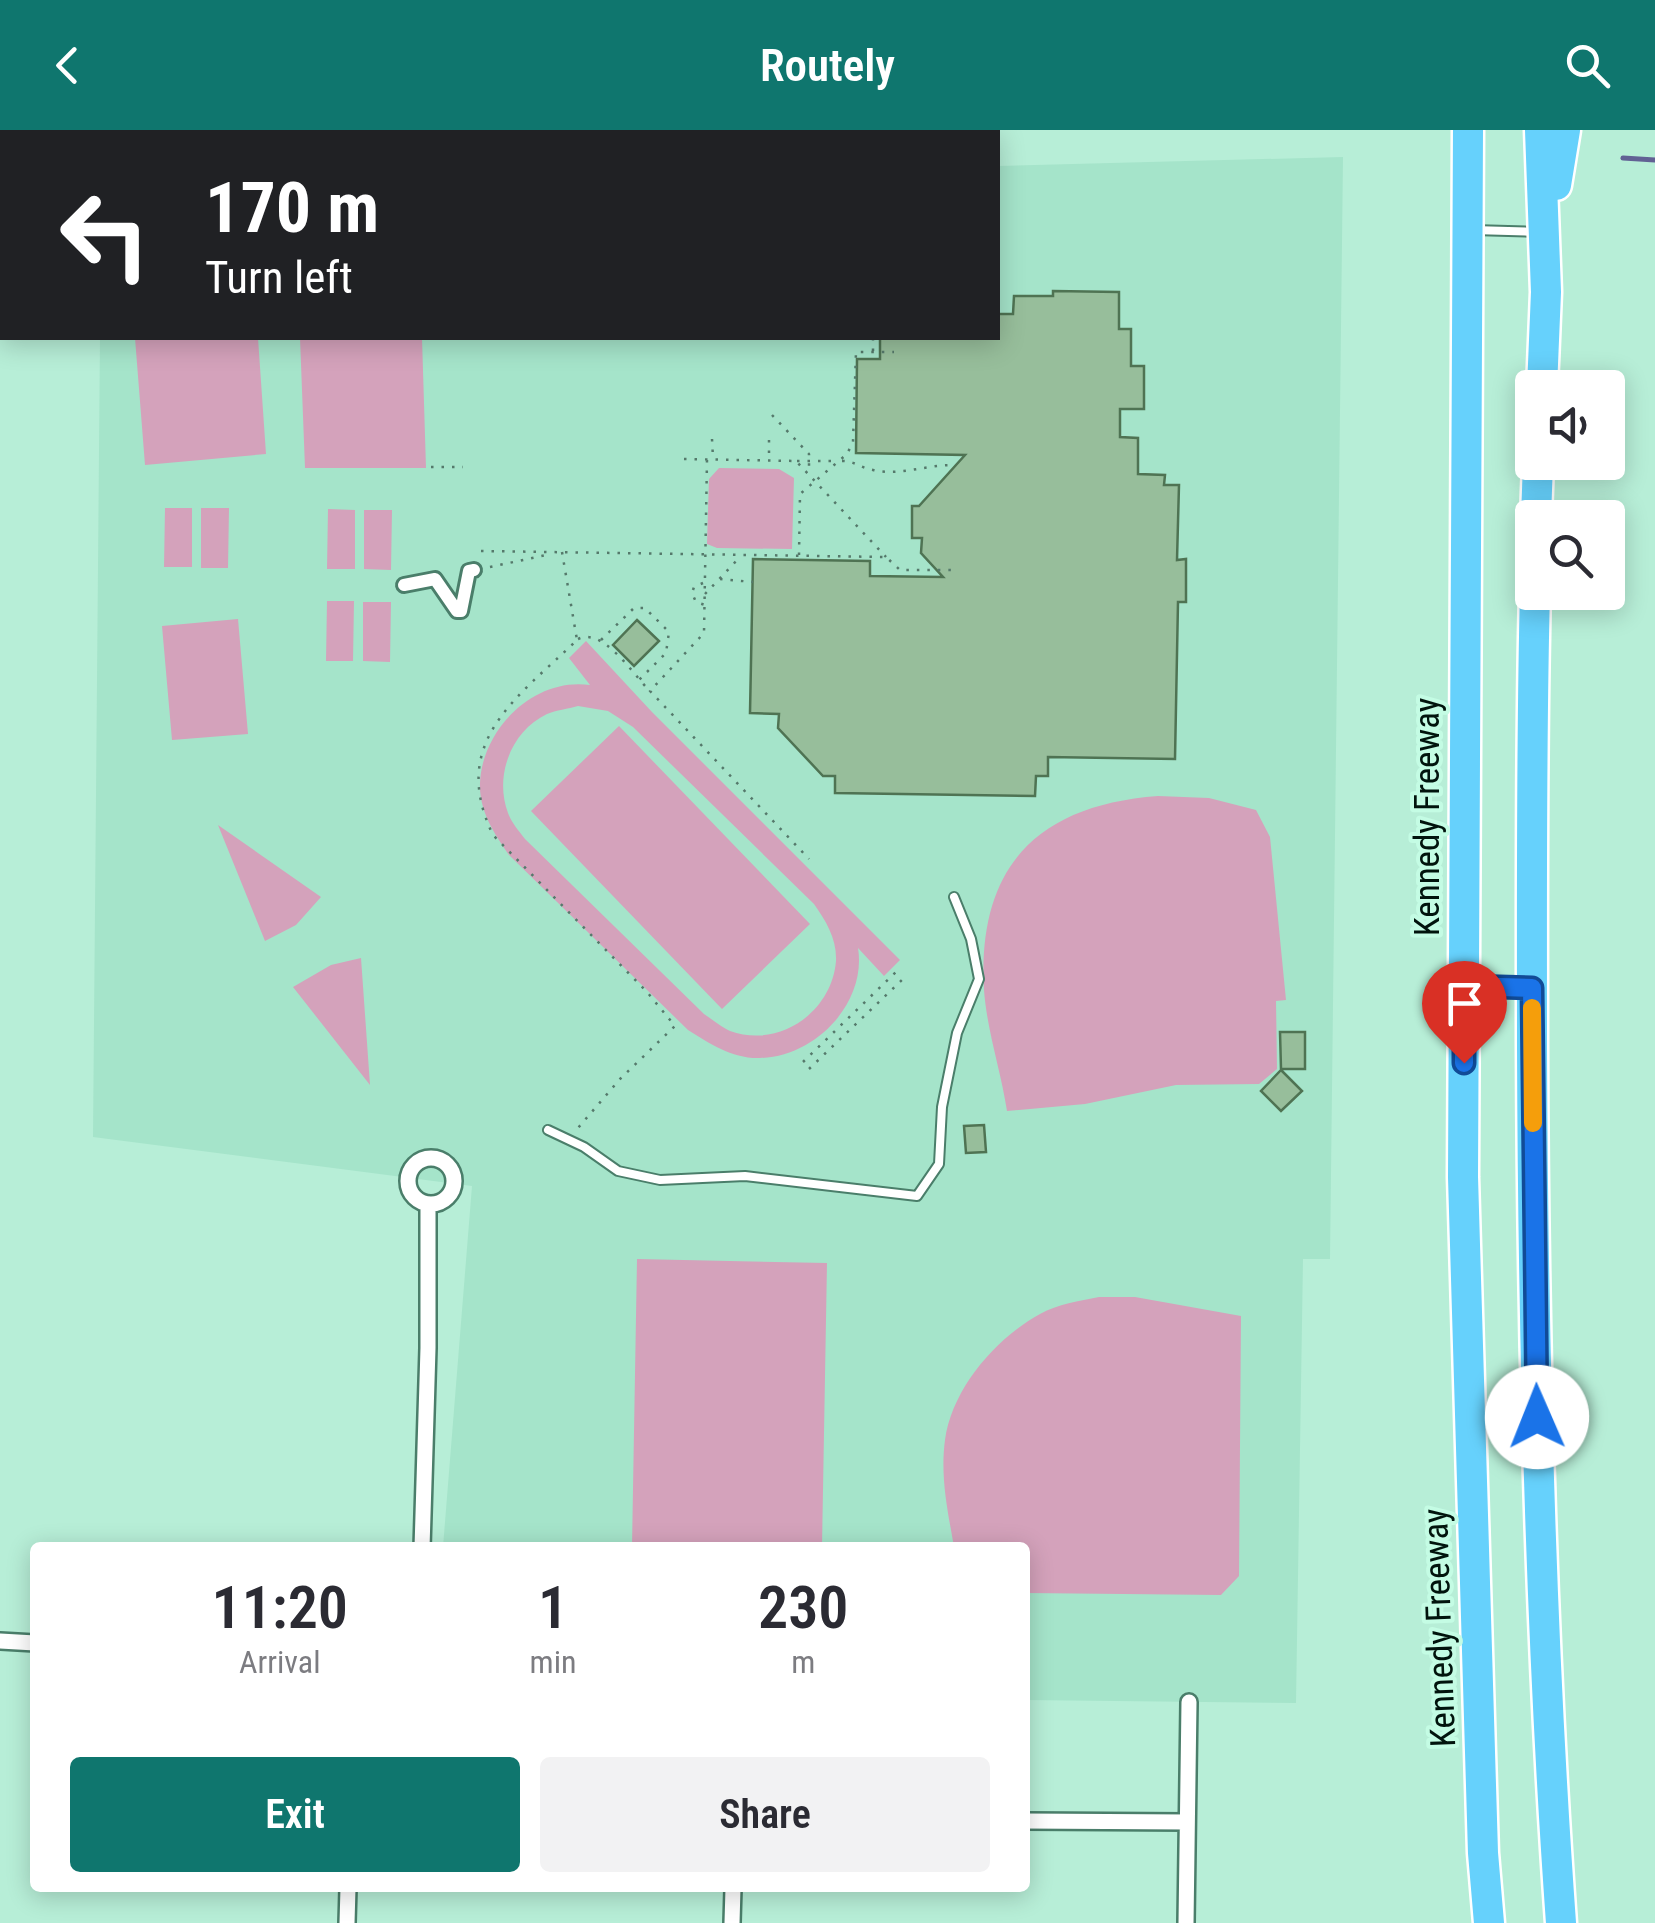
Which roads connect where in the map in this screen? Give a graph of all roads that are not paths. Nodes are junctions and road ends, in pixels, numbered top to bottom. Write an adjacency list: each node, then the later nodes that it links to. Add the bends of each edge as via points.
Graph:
1 (1468, 130): 4 (highway, Kennedy Freeway)
2 (1540, 130): 5 (highway)
3 (1564, 130): 6 (highway)
4 (1467, 230): 5 (lane); 12 (highway, Kennedy Freeway)
5 (1544, 233): 6 (highway)
6 (1546, 292): 7 (highway)
7 (1543, 370)
8 (474, 570): 9 (street, via 460,612 434,579)
9 (404, 585)
10 (1535, 610): 13 (highway)
11 (954, 896): 14 (lane, via 979,979 956,1033 939,1164 917,1196 745,1176 660,1180 618,1171)
12 (1464, 986): 13 (lane); 27 (highway, Kennedy Freeway, via 1464,1225)
13 (1532, 988): 28 (highway, via 1538,1452)
14 (548, 1130)
15 (428, 1204): 16 (street)
16 (422, 1542)
17 (0, 1642): 18 (street)
18 (30, 1643)
19 (1188, 1702): 21 (street)
20 (1030, 1820): 21 (street)
21 (1186, 1822): 26 (street)
22 (348, 1892): 24 (street)
23 (732, 1892): 25 (street)
24 (347, 1923)
25 (732, 1923)
26 (1186, 1923)
27 (1489, 1923)
28 (1561, 1923)

